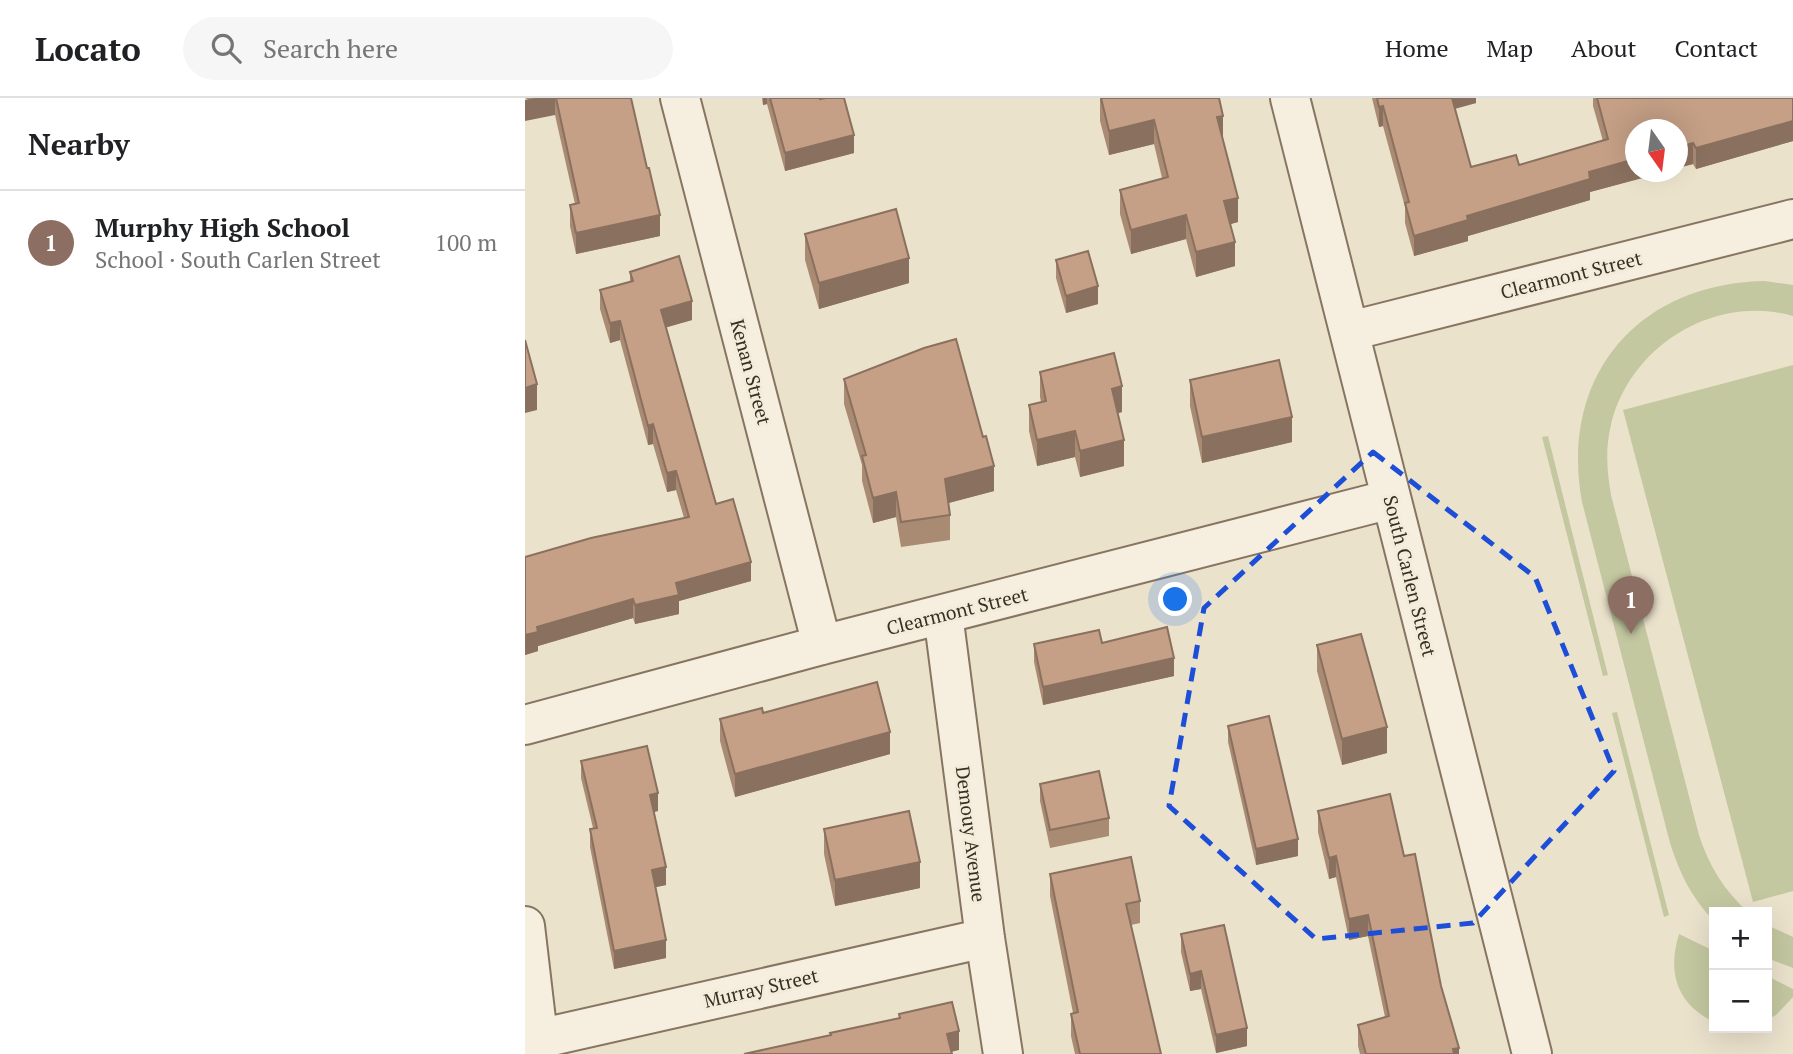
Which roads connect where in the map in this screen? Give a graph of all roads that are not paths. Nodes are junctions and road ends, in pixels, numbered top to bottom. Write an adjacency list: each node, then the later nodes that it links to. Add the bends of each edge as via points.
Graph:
1 (680, 98): 7 (street, Kenan Street)
2 (1290, 98): 4 (street, South Carlen Street)
3 (1793, 219): 4 (street, Clearmont Street)
4 (1350, 331): 5 (street, South Carlen Street)
5 (1391, 499): 6 (street, Clearmont Street); 13 (street, South Carlen Street)
6 (943, 614): 7 (street, Clearmont Street); 10 (street, Demouy Avenue)
7 (823, 645): 8 (street, Clearmont Street)
8 (525, 726)
9 (525, 926): 11 (street)
10 (985, 937): 11 (street, Murray Street); 12 (street, Demouy Avenue)
11 (539, 1047)
12 (1003, 1054)
13 (1532, 1054)

